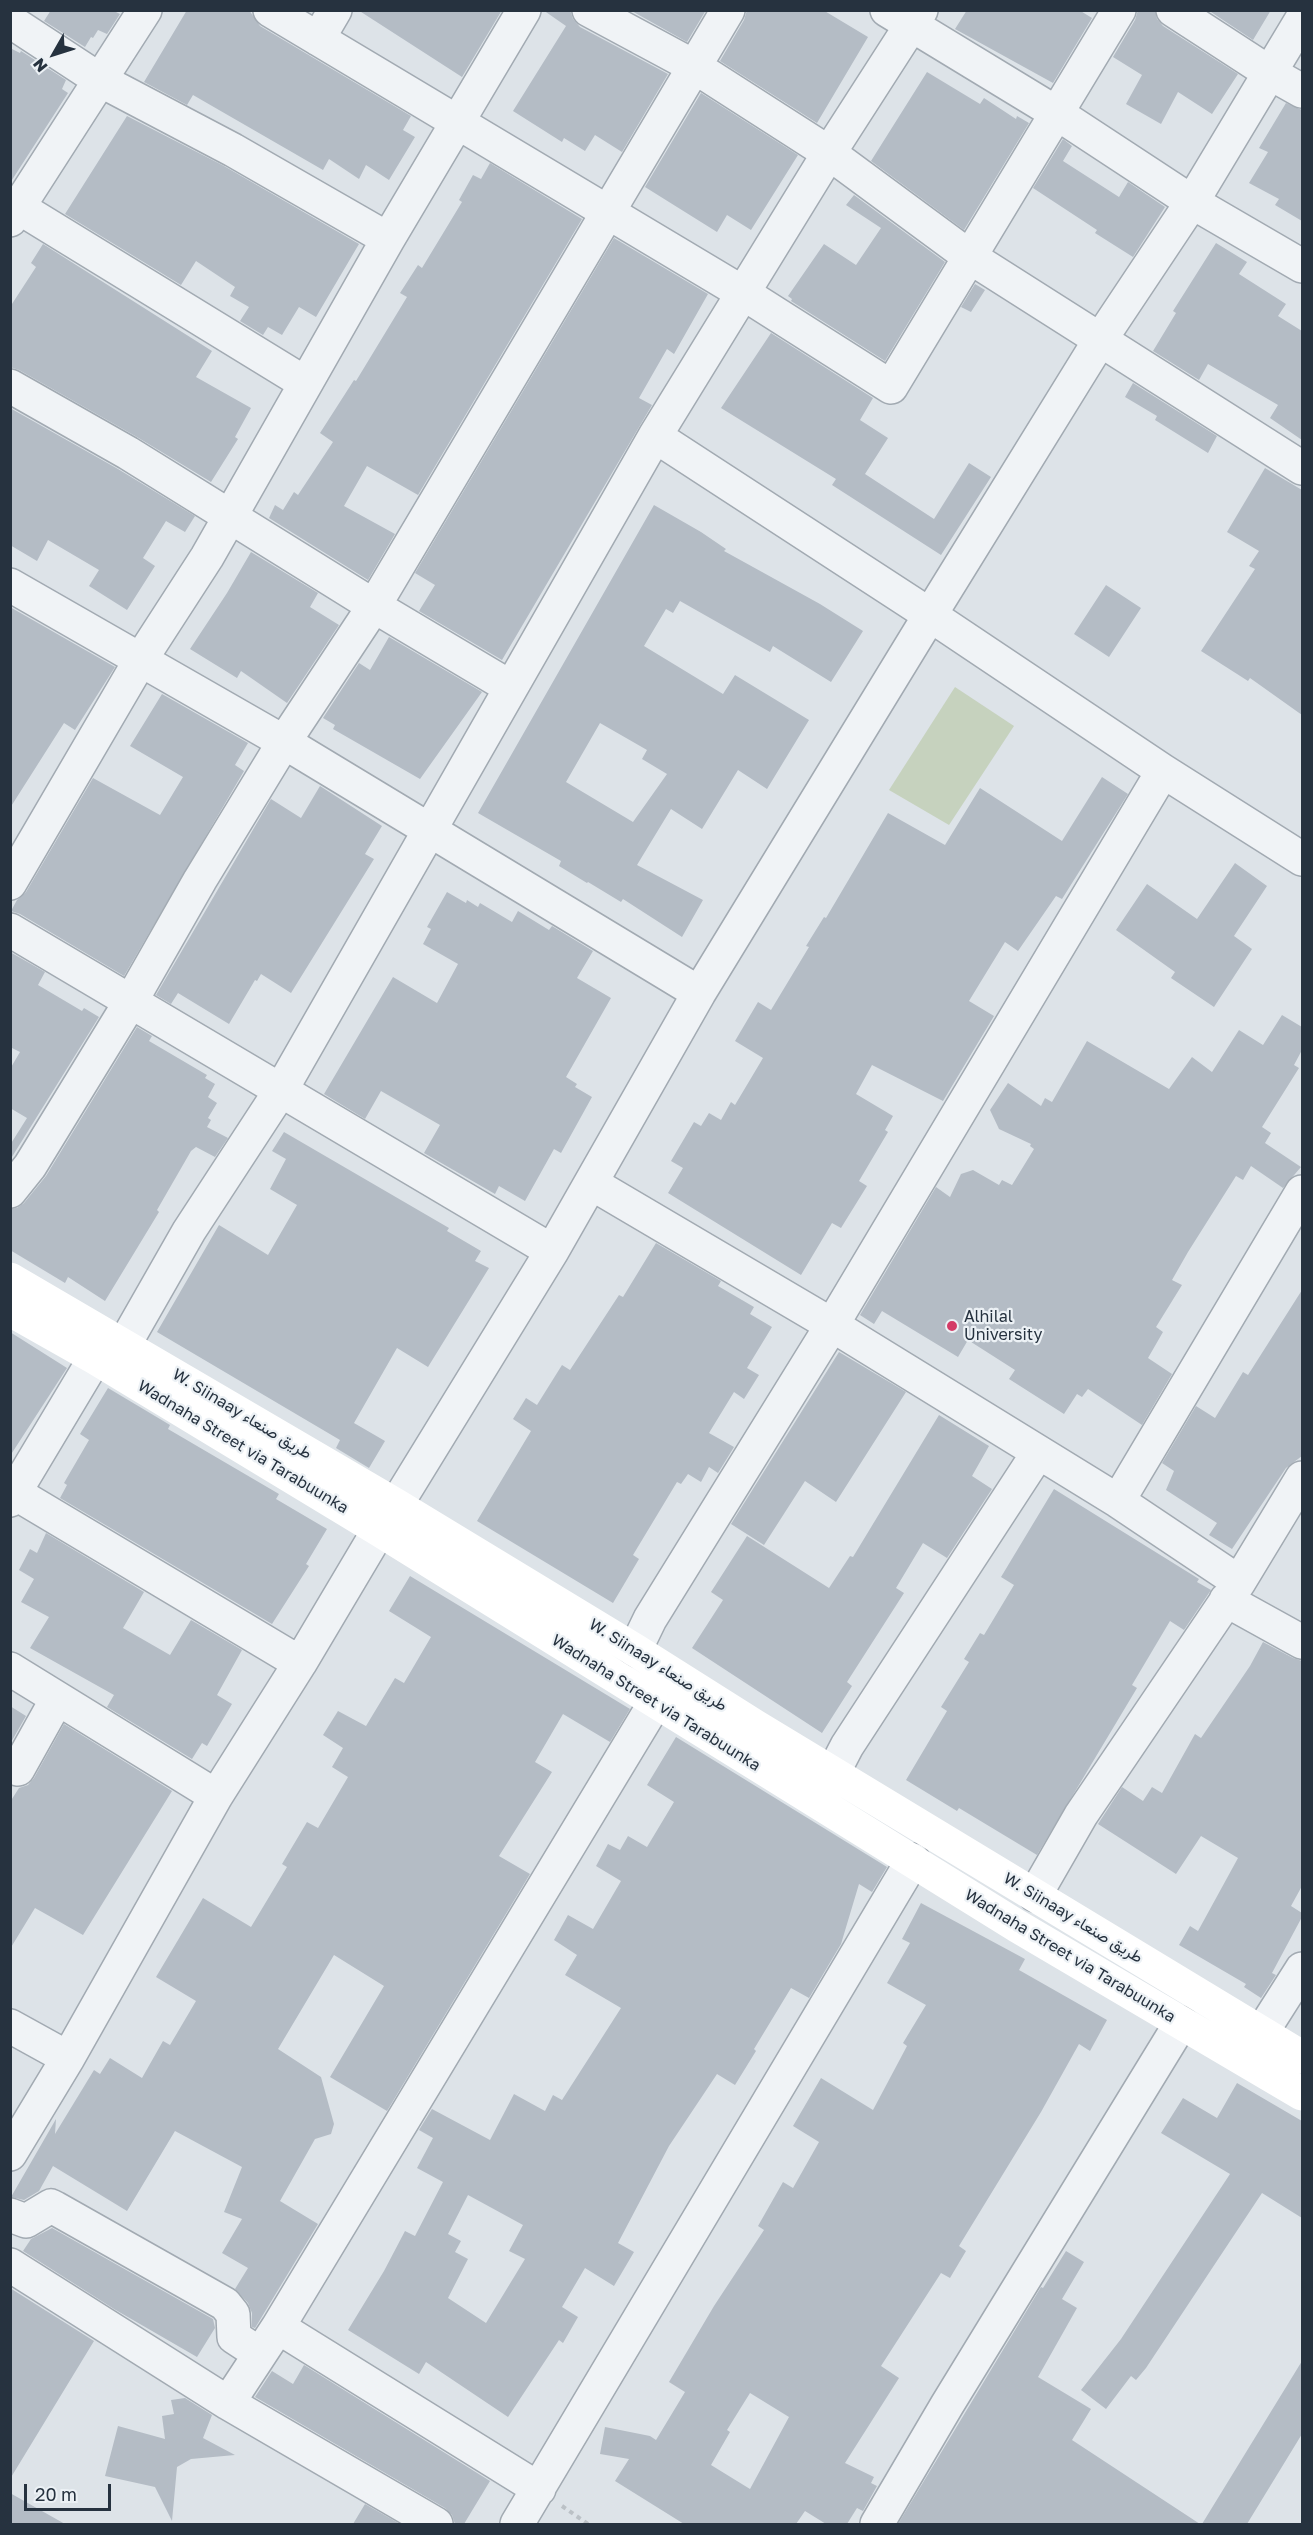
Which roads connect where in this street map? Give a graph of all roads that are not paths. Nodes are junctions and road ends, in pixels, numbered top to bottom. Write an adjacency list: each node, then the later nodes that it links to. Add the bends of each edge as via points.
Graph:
1 (145, 10): 15 (street)
2 (270, 10): 12 (street)
3 (335, 10): 12 (street)
4 (525, 10): 18 (street)
5 (589, 10): 13 (street)
6 (728, 10): 13 (street)
7 (1119, 10): 17 (street)
8 (1173, 10): 14 (street)
9 (907, 16): 17 (street); 19 (street)
10 (1302, 19): 14 (street)
11 (10, 21): 15 (street)
12 (318, 39): 18 (street)
13 (695, 67): 19 (street); 21 (street)
14 (1270, 73): 16 (street); 20 (street)
15 (100, 80): 22 (street); 23 (street, via 233,150)
16 (1302, 91)
17 (1058, 114): 20 (street); 24 (street)
18 (458, 123): 21 (street); 23 (street)
19 (829, 153): 24 (street); 26 (street)
20 (1192, 202): 25 (street); 27 (street)
21 (607, 212): 26 (street); 34 (street)
22 (14, 213): 28 (street)
23 (388, 239): 28 (street)
24 (970, 257): 26 (street, via 891,387); 27 (street)
25 (1302, 266)
26 (743, 293): 30 (street)
27 (1100, 340): 31 (street); 35 (street)
28 (305, 383): 32 (street)
29 (10, 386): 32 (street)
30 (655, 436): 35 (street); 37 (street)
31 (1302, 468)
32 (230, 516): 34 (street); 36 (street)
33 (10, 585): 36 (street)
34 (374, 606): 37 (street); 38 (street)
35 (930, 615): 39 (street); 44 (street)
36 (141, 659): 38 (street); 42 (street)
37 (510, 687): 40 (street)
38 (284, 742): 40 (street); 45 (street)
39 (1163, 771): 41 (street); 53 (street)
40 (429, 830): 44 (street); 46 (street)
41 (1302, 859)
42 (10, 883)
43 (10, 930): 45 (street)
44 (699, 993): 47 (street)
45 (131, 1001): 46 (street); 48 (street, via 30,1166)
46 (281, 1090): 50 (street); 54 (street)
47 (591, 1183): 50 (street); 53 (street)
48 (10, 1191)
49 (1302, 1192): 58 (street)
50 (552, 1251): 59 (street)
51 (10, 1279): 54 (main road, W. Siinaay طريق صنعاء)
52 (10, 1310): 54 (main road)
53 (832, 1325): 55 (street); 62 (street, via 650,1619)
54 (109, 1351): 57 (street); 59 (main road, W. Siinaay طريق صنعاء)
55 (1038, 1453): 58 (street); 68 (street)
56 (1302, 1478): 60 (street)
57 (12, 1494): 63 (street)
58 (1118, 1501): 60 (street)
59 (388, 1518): 62 (main road, W. Siinaay طريق صنعاء); 63 (street); 66 (main road, Wadnaha Street via Tarabuunka)
60 (1233, 1591): 61 (street); 71 (street, via 1081,1815)
61 (1302, 1642)
62 (635, 1650): 68 (main road, W. Siinaay طريق صنعاء)
63 (300, 1663): 69 (street)
64 (10, 1670): 65 (street)
65 (57, 1699): 67 (street); 69 (street)
66 (655, 1703): 70 (main road, Wadnaha Street via Tarabuunka); 82 (street)
67 (18, 1770)
68 (833, 1773): 71 (main road, W. Siinaay طريق صنعاء)
69 (216, 1796): 77 (street)
70 (913, 1860): 73 (main road, Wadnaha Street via Tarabuunka); 85 (street)
71 (1035, 1895): 75 (main road, W. Siinaay طريق صنعاء)
72 (1302, 1969): 75 (street)
73 (1181, 2023): 78 (main road, Wadnaha Street via Tarabuunka); 88 (street)
74 (10, 2026): 77 (street)
75 (1262, 2032): 76 (main road, W. Siinaay طريق صنعاء)
76 (1302, 2057)
77 (68, 2058): 79 (street)
78 (1302, 2094)
79 (10, 2154)
80 (10, 2215): 83 (street, via 26,2221 51,2206 55,2208 225,2304 233,2314 234,2337)
81 (10, 2265): 84 (street)
82 (278, 2327): 83 (street); 85 (street)
83 (260, 2354): 84 (street)
84 (228, 2403): 86 (street)
85 (539, 2489): 87 (street)
86 (436, 2524)
87 (517, 2524)
88 (877, 2524)

